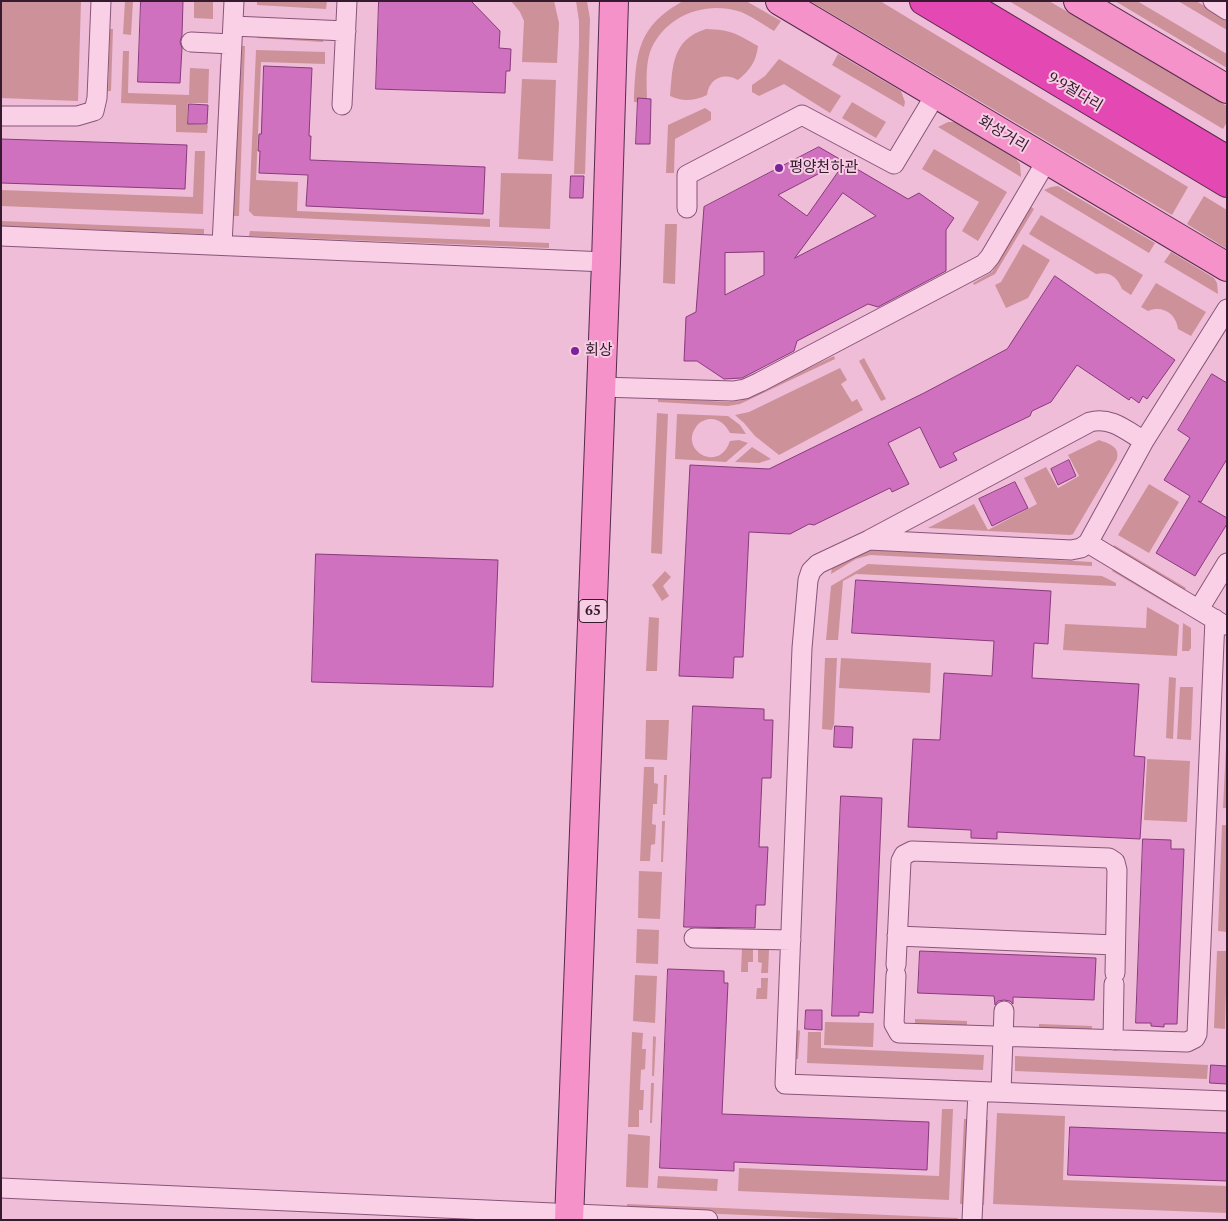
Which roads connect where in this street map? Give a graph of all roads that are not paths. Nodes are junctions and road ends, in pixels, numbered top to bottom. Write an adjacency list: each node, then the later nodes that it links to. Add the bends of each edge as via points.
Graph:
1 (101, 1): 17 (street, via 94,112 78,116)
2 (234, 1): 12 (street)
3 (347, 1): 11 (street)
4 (614, 1): 24 (main road, 65)
5 (780, 1): 15 (main road, 화성거리)
6 (924, 1): 20 (highway, 9·9절다리)
7 (962, 1): 19 (highway, 9·9절다리)
8 (1078, 1): 14 (main road)
9 (1213, 1): 10 (street)
10 (1227, 10)
11 (346, 31): 12 (street); 16 (street)
12 (232, 35): 13 (street); 23 (street)
13 (191, 42)
14 (1227, 89)
15 (936, 94): 18 (main road, 화성거리); 21 (street, via 894,164 802,115 687,175)
16 (342, 105)
17 (1, 116)
18 (1047, 160): 25 (main road, 화성거리); 27 (street, via 984,264 760,382 733,391)
19 (1227, 160)
20 (1227, 183)
21 (687, 208)
22 (1, 236): 23 (street)
23 (222, 245): 24 (street)
24 (606, 262): 27 (main road, 65)
25 (1227, 267)
26 (1227, 309): 28 (street)
27 (601, 387): 45 (main road, 65)
28 (1144, 441): 29 (street, via 1111,422 1100,419 1090,422); 30 (street)
29 (869, 540): 30 (street, via 1071,550); 36 (street, via 818,564 808,580 802,648)
30 (1088, 544): 32 (street)
31 (1227, 563): 32 (street)
32 (1199, 610): 33 (street)
33 (1221, 623): 40 (street, via 1197,1034 1187,1042)
34 (897, 936): 37 (street); 37 (street, via 901,861 912,851 1109,858 1115,862 1117,870); 39 (street, via 894,1024 899,1033)
35 (694, 938): 36 (street)
36 (791, 940): 41 (street, via 785,1084)
37 (1115, 945): 40 (street)
38 (1004, 1011): 39 (street)
39 (1004, 1036): 40 (street); 42 (street)
40 (1113, 1040)
41 (978, 1092): 42 (street); 47 (street)
42 (1001, 1092): 43 (street)
43 (1227, 1101)
44 (1, 1188): 45 (street)
45 (569, 1217): 46 (street)
46 (708, 1220)
47 (972, 1220)

